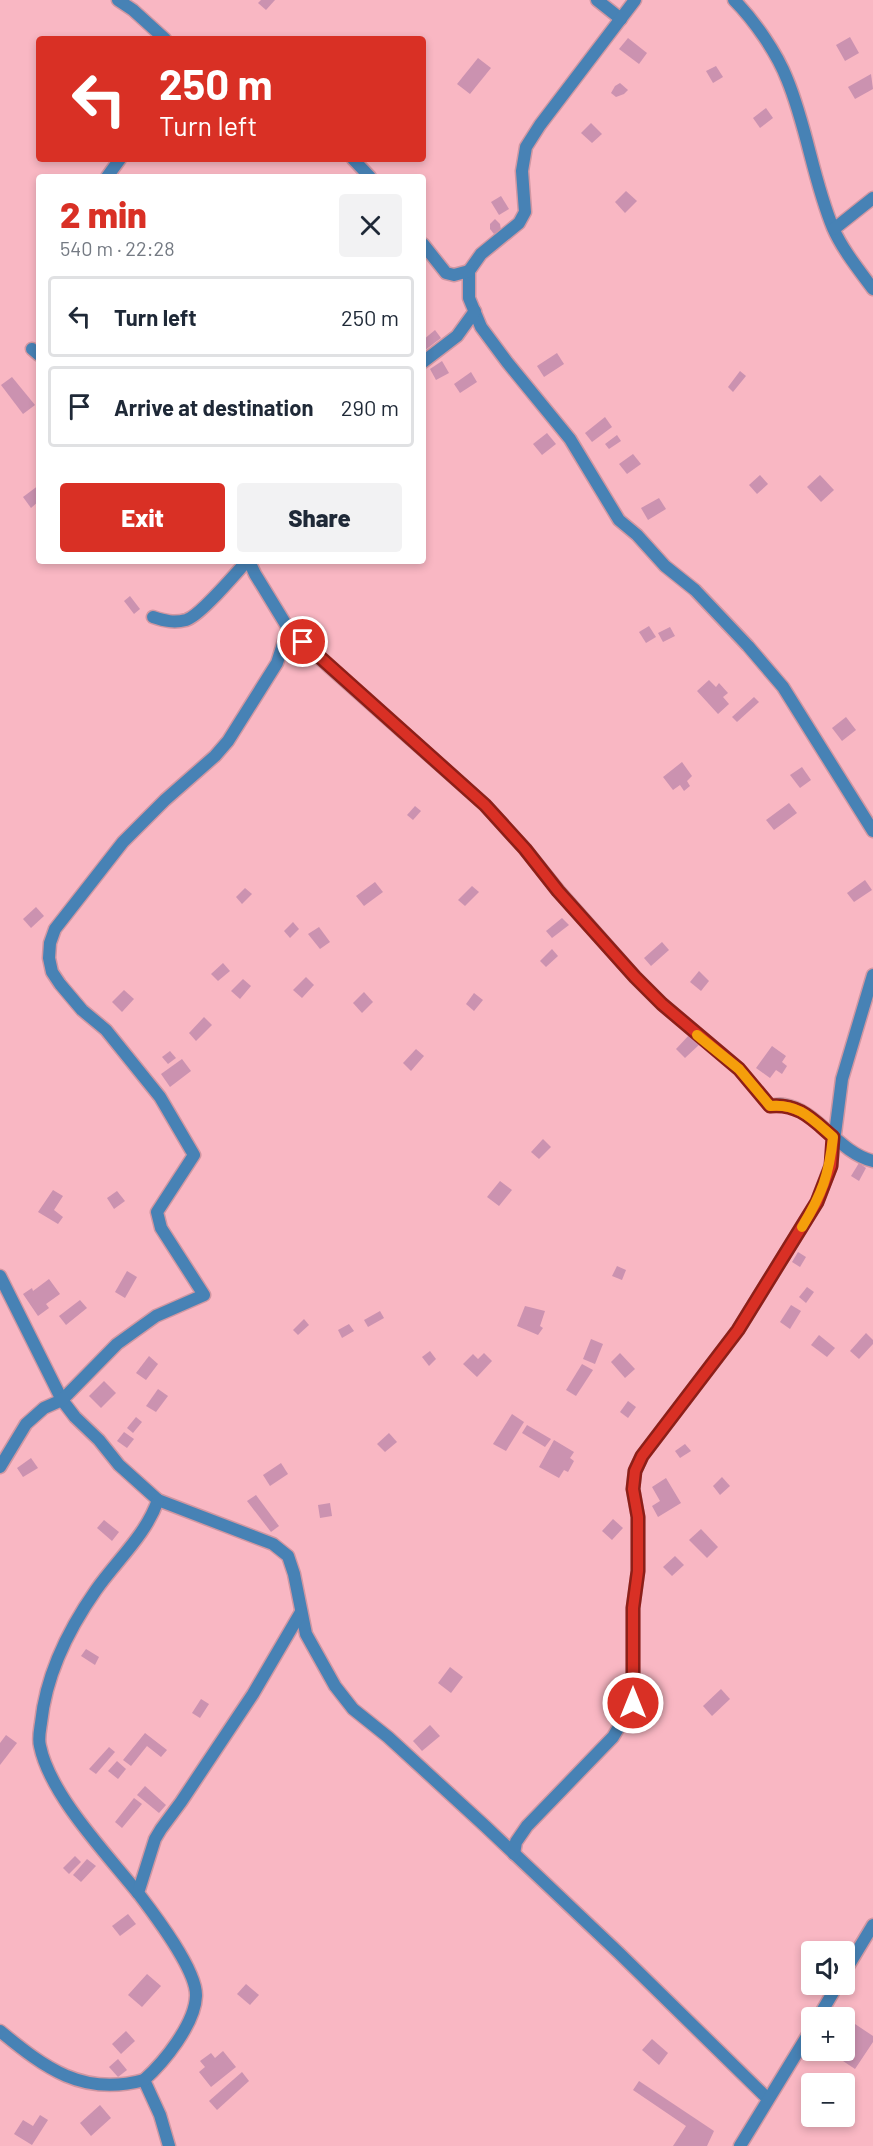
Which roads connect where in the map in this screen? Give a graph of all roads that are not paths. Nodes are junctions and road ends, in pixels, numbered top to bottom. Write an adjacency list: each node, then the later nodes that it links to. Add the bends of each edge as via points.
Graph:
1 (118, 0): 6 (street)
2 (597, 0): 5 (street)
3 (636, 0): 5 (street)
4 (734, 0): 10 (street, via 774,52 787,79)
5 (621, 19): 12 (street, via 526,147 522,171 525,212 519,223 482,254)
6 (162, 36)
7 (356, 162): 8 (street)
8 (367, 174)
9 (873, 198): 10 (street)
10 (834, 229): 13 (street)
11 (426, 248): 12 (street, via 446,273)
12 (469, 271): 14 (street, via 469,298)
13 (873, 289)
14 (475, 311): 15 (street, via 457,336); 20 (street, via 501,353 570,439 620,520 694,590 783,687)
15 (426, 360)
16 (245, 564): 18 (street, via 188,620 168,623)
17 (250, 564): 19 (street)
18 (153, 618)
19 (288, 628): 22 (street, via 485,805 635,977 739,1069 770,1106 784,1104 802,1112); 25 (street, via 277,663 228,741 123,842 55,929 49,958 52,972 160,1097 194,1155 157,1212 161,1228 204,1295 156,1316 117,1344)
20 (873, 831)
21 (873, 975): 22 (street, via 842,1079)
22 (833, 1137): 23 (street, via 847,1150); 29 (street, via 831,1166 817,1202 738,1330 642,1456 635,1471 638,1571 633,1608 633,1703 613,1737 526,1826)
23 (873, 1161)
24 (0, 1276): 25 (street)
25 (62, 1400): 26 (street, via 26,1424); 27 (street, via 120,1465)
26 (1, 1464)
27 (158, 1500): 28 (street, via 273,1544 288,1556); 30 (street, via 131,1547 79,1614 54,1663 39,1743 61,1796)
28 (301, 1612): 29 (street, via 306,1634 335,1686 353,1709); 30 (street, via 253,1694 160,1829)
29 (514, 1854): 36 (street)
30 (138, 1893): 35 (street, via 176,1946 196,1994 192,2016 165,2059)
31 (873, 1925): 32 (street)
32 (855, 1955)
33 (0, 2031): 35 (street, via 27,2053 75,2080 118,2086)
34 (801, 2046): 36 (street)
35 (144, 2080): 37 (street)
36 (768, 2099): 38 (street)
37 (169, 2146)
38 (740, 2146)

